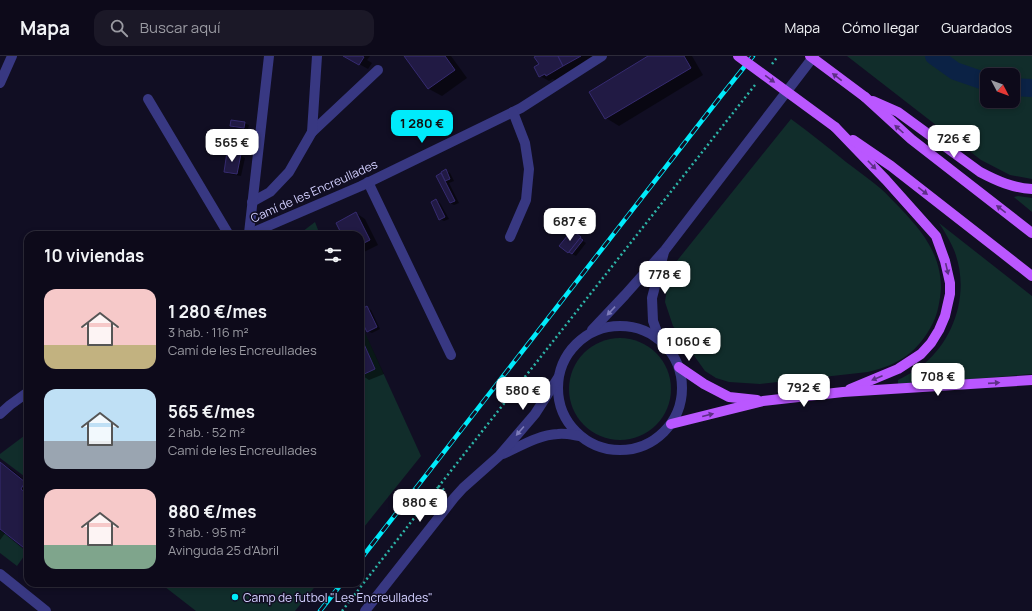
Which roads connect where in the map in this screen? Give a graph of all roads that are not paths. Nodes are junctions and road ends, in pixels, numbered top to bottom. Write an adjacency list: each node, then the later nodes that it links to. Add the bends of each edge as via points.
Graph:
1 (12, 56): 9 (street)
2 (318, 56): 14 (street)
3 (602, 56): 12 (street, Camí de les Encreullades)
4 (738, 56): 13 (main road, one-way to 13, bridge)
5 (810, 56): 10 (main road, one-way to 5, bridge)
6 (814, 56): 23 (street)
7 (266, 58): 17 (street)
8 (378, 70): 14 (street)
9 (1, 78)
10 (865, 97): 16 (main road, via 898,112 992,179); 21 (main road, one-way to 10, via 911,139)
11 (148, 99): 18 (street)
12 (513, 112): 15 (street, Camí de les Encreullades); 22 (street, via 525,143 530,169 526,200)
13 (835, 127): 24 (main road, one-way to 24, via 891,166); 31 (main road, one-way to 31, via 936,236 950,283 945,316 931,343 921,354 898,369)
14 (312, 132): 17 (street, via 289,172 270,192)
15 (368, 182): 20 (street, Camí de les Encreullades); 27 (street)
16 (1032, 189)
17 (252, 202): 19 (street)
18 (227, 231)
19 (248, 231)
20 (255, 231)
21 (1032, 233)
22 (510, 237)
23 (665, 250): 25 (street, one-way to 25); 26 (street, via 652,298 653,320)
24 (1032, 276)
25 (588, 334): 26 (street, via 605,327 625,325 644,330); 29 (street, via 574,346 564,360)
26 (660, 340): 28 (street, via 671,352)
27 (451, 354)
28 (679, 367): 33 (main road, via 729,397); 36 (street, via 682,393 680,406)
29 (559, 376): 37 (street, via 558,393 561,409 569,424); 38 (street, one-way to 38, via 535,414)
30 (1032, 380): 31 (main road, one-way to 30)
31 (843, 392): 33 (main road)
32 (24, 394): 34 (street)
33 (763, 401): 36 (main road, one-way to 33)
34 (5, 405): 35 (street)
35 (0, 414)
36 (671, 424): 37 (street, via 656,438 638,447 618,450 598,446)
37 (580, 436): 38 (street, via 543,436)
38 (499, 456): 41 (street, via 454,498)
39 (0, 574): 40 (street)
40 (46, 611)
41 (365, 611)

